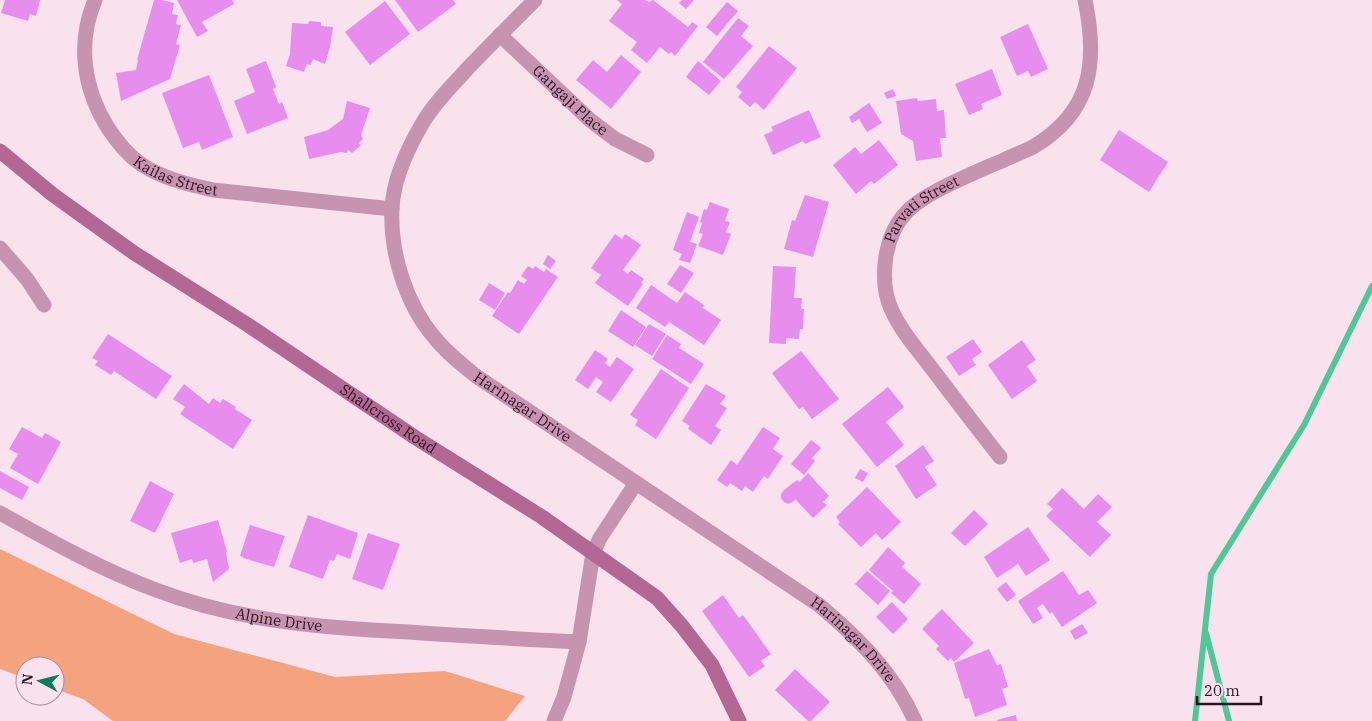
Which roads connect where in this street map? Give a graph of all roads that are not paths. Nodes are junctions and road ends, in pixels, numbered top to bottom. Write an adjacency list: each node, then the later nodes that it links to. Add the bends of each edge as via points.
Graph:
1 (95, 0): 7 (street, Kailas Street, via 86,29 86,76 101,117 116,140 137,161 184,184 213,190)
2 (534, 0): 4 (street, Harinagar Drive)
3 (1085, 0): 10 (street, Parvati Street, via 1090,36 1088,79 1071,116 1054,133 1032,147 930,194 909,208 889,241 885,289 892,311 906,335)
4 (500, 35): 6 (street, Gangaji Place, via 590,120 615,139); 7 (street, Harinagar Drive, via 422,123 406,155)
5 (0, 151): 13 (street, Shallcross Road, via 52,194 134,253)
6 (648, 155)
7 (392, 209): 11 (street, Harinagar Drive, via 395,251 404,284 418,315 434,337 476,376)
8 (0, 248): 9 (street, via 28,279)
9 (44, 305)
10 (1000, 457)
11 (636, 483): 13 (street); 17 (street, Harinagar Drive, via 819,605 872,654 892,679)
12 (0, 513): 14 (street, Alpine Drive, via 105,568 156,590 243,615 372,630)
13 (593, 553): 14 (street); 16 (street, Shallcross Road, via 657,598 682,626 712,665)
14 (578, 642): 15 (street, via 564,697)
15 (554, 721)
16 (739, 721)
17 (915, 721)

